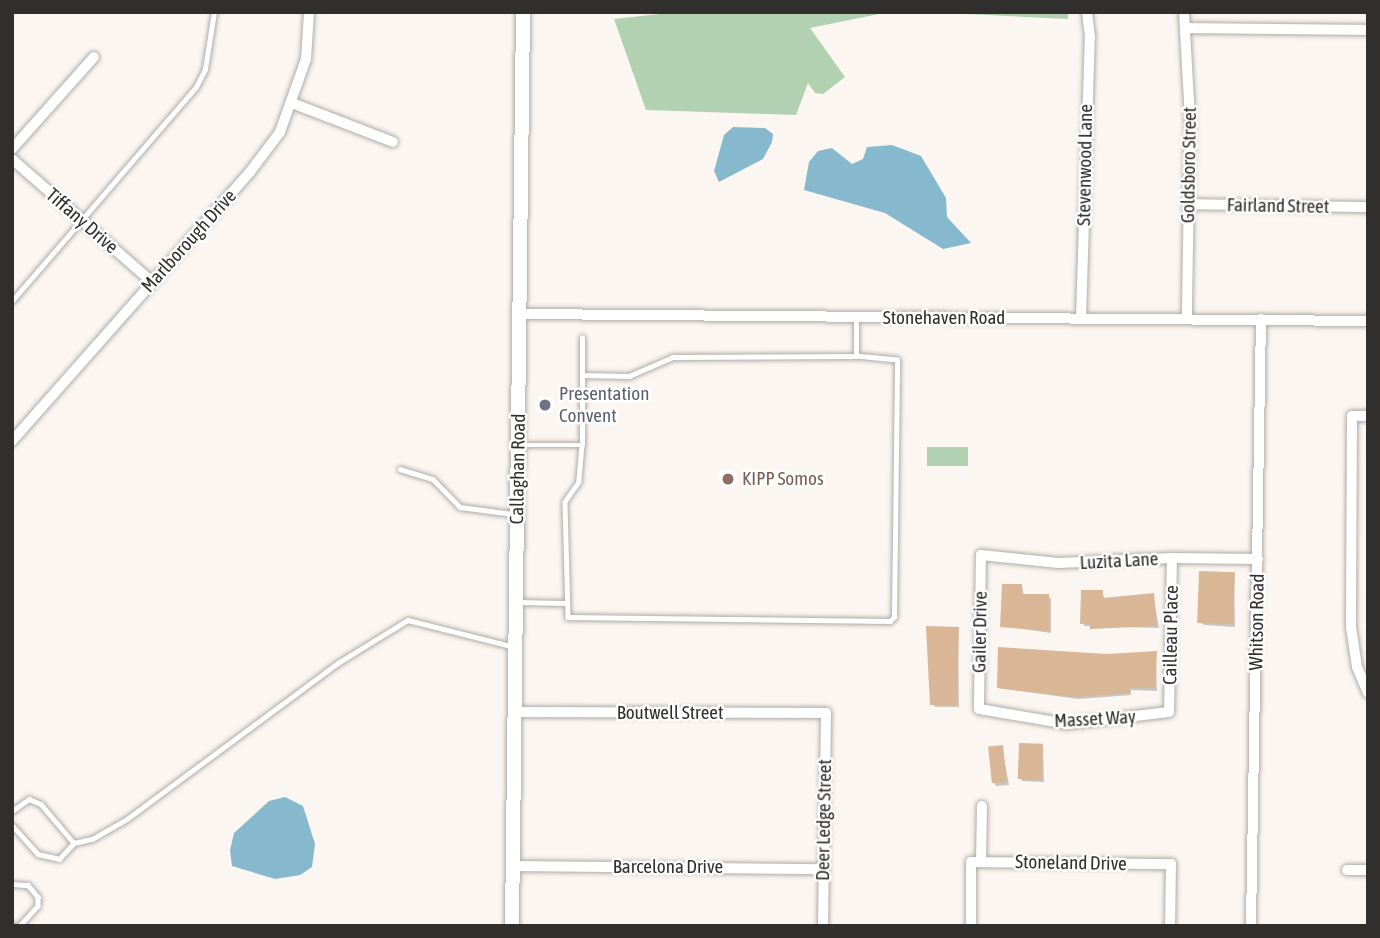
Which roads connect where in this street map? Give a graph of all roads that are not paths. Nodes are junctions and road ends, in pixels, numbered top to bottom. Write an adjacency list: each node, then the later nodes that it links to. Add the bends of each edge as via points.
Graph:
1 (214, 12): 15 (lane, via 205,69 196,87)
2 (309, 12): 9 (street, Marlborough Drive, via 306,59)
3 (523, 12): 18 (main road, Callaghan Road)
4 (1087, 12): 20 (street, Stevenwood Lane)
5 (1184, 12): 6 (street, Goldsboro Street)
6 (1186, 28): 7 (street); 13 (street, Goldsboro Street)
7 (1368, 30)
8 (94, 57): 11 (street)
9 (292, 103): 10 (street); 16 (street, Marlborough Drive, via 279,132 250,172)
10 (393, 142)
11 (12, 149)
12 (12, 159): 15 (street, Tiffany Drive)
13 (1188, 204): 14 (street, Fairland Street); 21 (street, Goldsboro Street)
14 (1368, 207)
15 (82, 221): 16 (street, Tiffany Drive); 17 (lane)
16 (152, 282): 28 (street, Marlborough Drive)
17 (12, 301)
18 (520, 314): 19 (street, Stonehaven Road); 29 (main road, Callaghan Road)
19 (856, 317): 20 (street, Stonehaven Road); 25 (lane)
20 (1081, 318): 21 (street, Stonehaven Road)
21 (1188, 318): 22 (street, Stonehaven Road)
22 (1261, 319): 23 (street, Stonehaven Road); 35 (street, Whitson Road)
23 (1368, 321)
24 (582, 338): 26 (lane)
25 (856, 356): 26 (lane, via 673,357 629,376); 37 (lane, via 897,360 894,617 890,621 568,617)
26 (582, 375): 30 (lane)
27 (1368, 416): 39 (street, via 1352,416 1351,627 1357,667)
28 (12, 441)
29 (519, 445): 30 (lane); 32 (main road, Callaghan Road)
30 (582, 445): 37 (lane, via 579,482 565,502)
31 (400, 469): 32 (lane, via 433,479 460,506)
32 (517, 514): 36 (main road, Callaghan Road)
33 (981, 555): 34 (street, Luzita Lane, via 1059,563); 40 (street, Gailer Drive)
34 (1172, 558): 35 (street, Luzita Lane); 42 (street, Cailleau Place)
35 (1258, 559): 59 (street, Whitson Road)
36 (516, 602): 37 (lane); 38 (main road, Callaghan Road)
37 (565, 603)
38 (515, 648): 41 (main road, Callaghan Road); 47 (lane, via 408,620 338,663 127,819 92,839)
39 (1368, 693)
40 (979, 709): 42 (street, Masset Way, via 1067,724)
41 (514, 712): 43 (street, Boutwell Street); 49 (main road, Callaghan Road)
42 (1169, 712)
43 (826, 713): 50 (street, Deer Ledge Street)
44 (982, 806): 48 (street)
45 (12, 811): 47 (lane, via 29,799 41,804)
46 (12, 825): 47 (lane, via 38,855 59,859)
47 (74, 843)
48 (976, 862): 57 (street); 58 (street, Stoneland Drive, via 1171,864)
49 (512, 866): 50 (street, Barcelona Drive); 55 (main road, Callaghan Road)
50 (824, 869): 56 (street, Deer Ledge Street)
51 (1348, 870): 52 (street)
52 (1368, 870)
53 (12, 884): 54 (lane, via 28,885 38,897 38,906)
54 (20, 926)
55 (513, 926)
56 (823, 926)
57 (971, 926)
58 (1170, 926)
59 (1251, 926)

